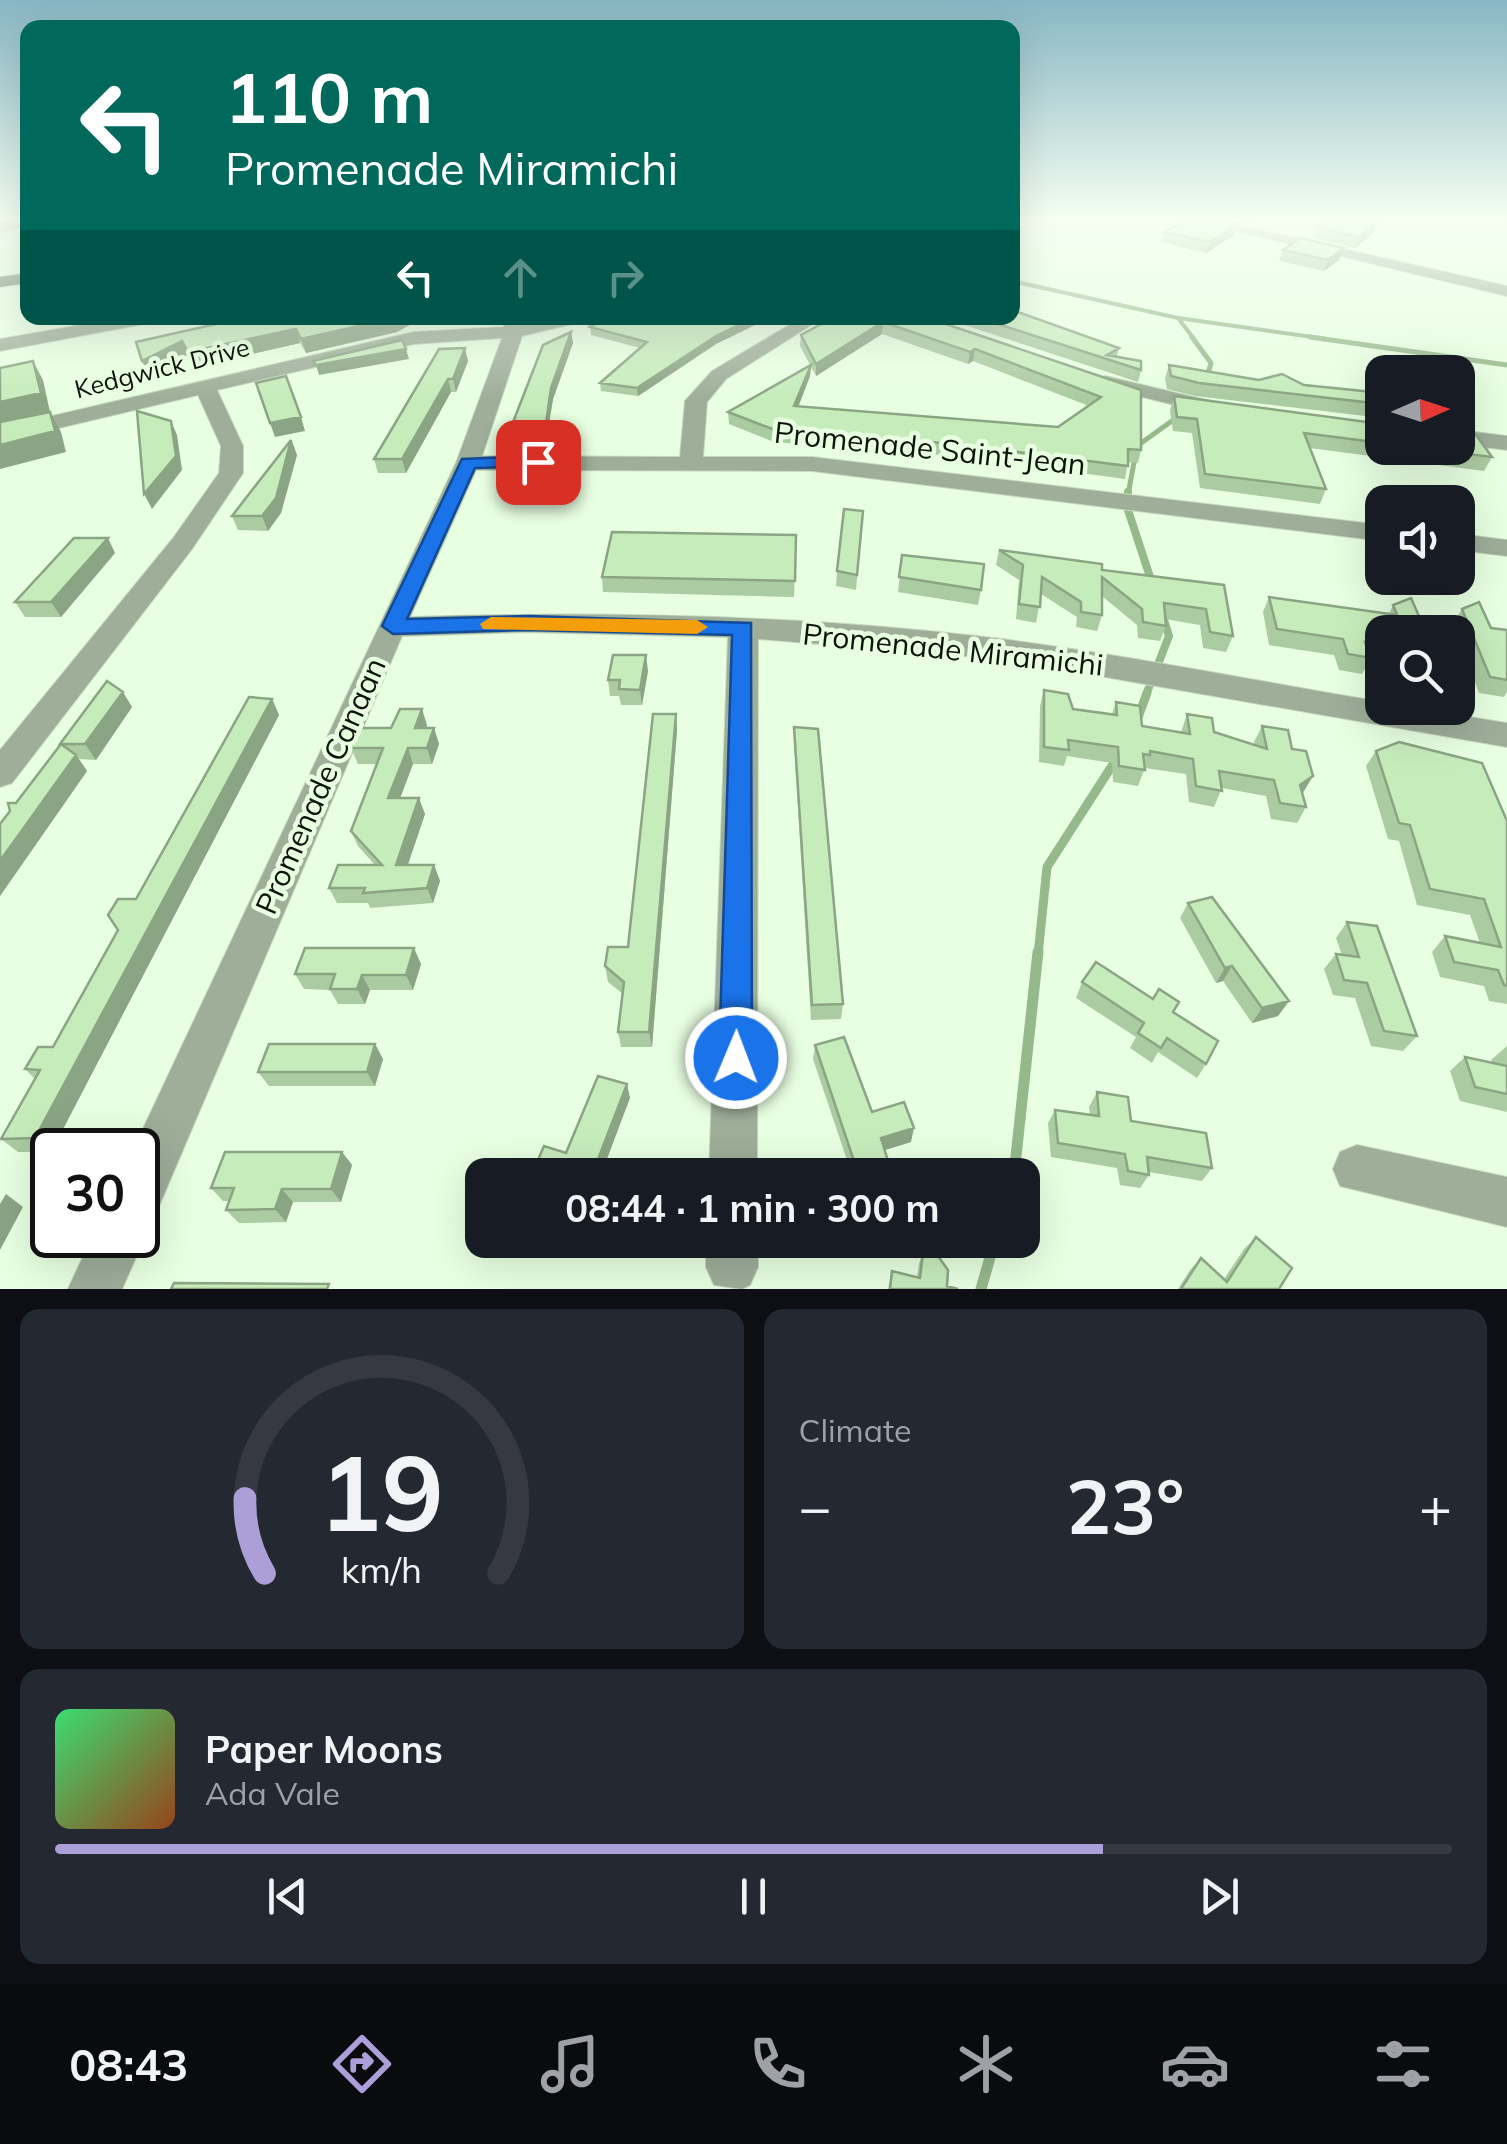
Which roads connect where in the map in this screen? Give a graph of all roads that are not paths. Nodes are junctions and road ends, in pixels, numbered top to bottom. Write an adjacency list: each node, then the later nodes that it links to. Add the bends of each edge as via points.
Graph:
1 (1451, 278): 2 (street)
2 (1507, 291)
3 (112, 325): 6 (street)
4 (513, 325): 8 (street, Kedgwick Drive, via 414,338); 13 (street, Promenade Canaan)
5 (801, 325): 14 (street, via 719,375 696,402)
6 (0, 346)
7 (1088, 376): 9 (street)
8 (204, 386): 10 (street, Kedgwick Drive); 21 (street, via 232,446 230,474)
9 (1232, 411)
10 (0, 435)
11 (1475, 439): 12 (street)
12 (1507, 443)
13 (468, 463): 14 (street, Promenade Saint-Jean); 18 (street, Promenade Canaan)
14 (691, 463): 15 (street, Promenade Saint-Jean, via 812,464)
15 (1365, 531)
16 (1475, 544): 17 (street)
17 (1507, 548)
18 (393, 626): 19 (street, Promenade Miramichi); 22 (street, Promenade Canaan)
19 (744, 628): 20 (street, Promenade Miramichi, via 1001,649); 23 (street)
20 (1507, 735)
21 (0, 774)
22 (160, 1146)
23 (733, 1158)
24 (1357, 1169): 25 (street)
25 (1507, 1202)
26 (109, 1258): 27 (street)
27 (95, 1289)

